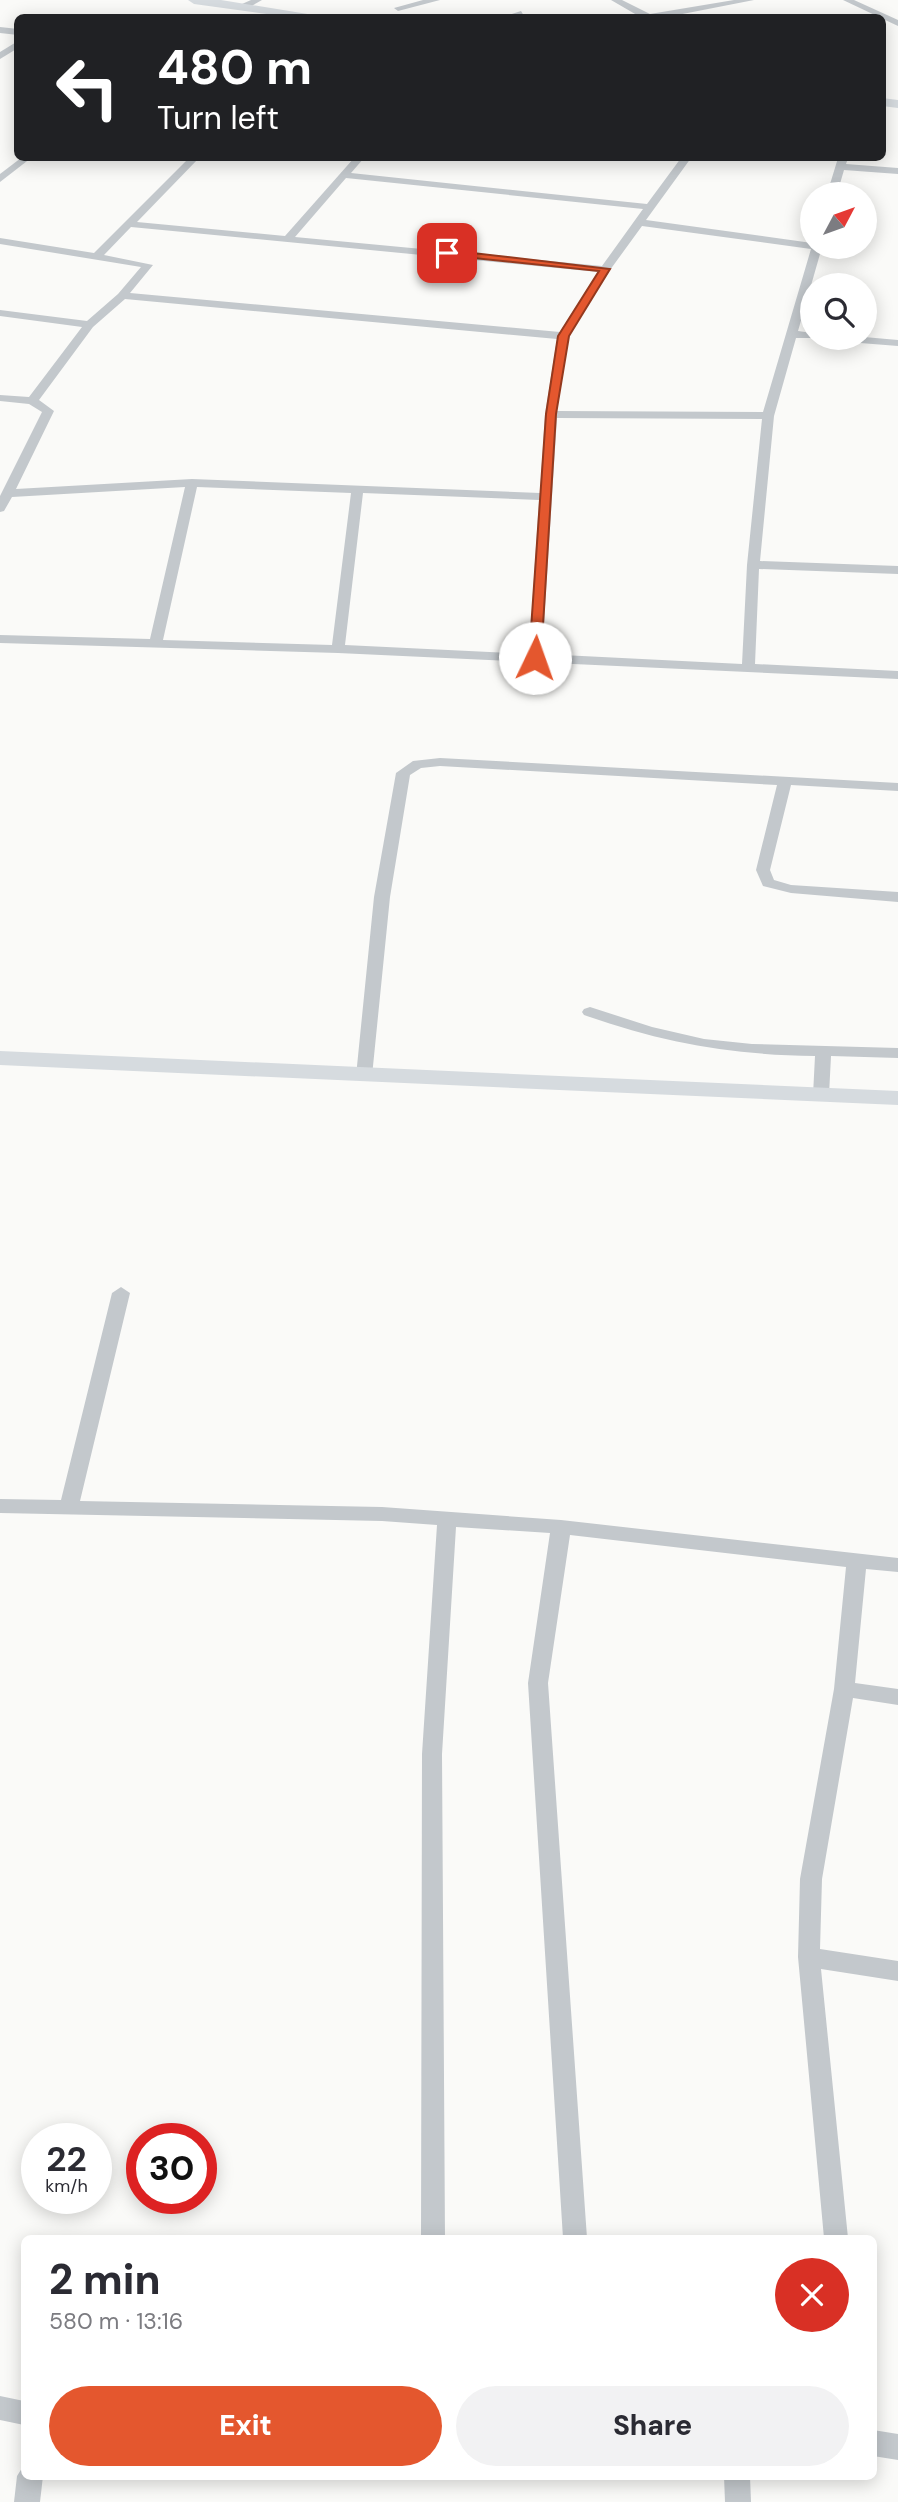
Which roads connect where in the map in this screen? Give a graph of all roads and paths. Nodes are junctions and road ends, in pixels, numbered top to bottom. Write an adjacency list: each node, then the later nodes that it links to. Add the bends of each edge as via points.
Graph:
1 (194, 0): 7 (street)
2 (436, 0): 8 (street)
3 (615, 0): 10 (street)
4 (750, 0): 6 (street)
5 (848, 0): 12 (street)
6 (727, 1): 11 (street)
7 (251, 3): 9 (street)
8 (399, 4)
9 (306, 14)
10 (644, 14)
11 (664, 14)
12 (878, 14)
13 (22, 161): 20 (street)
14 (191, 161): 24 (street)
15 (356, 161): 19 (street)
16 (683, 161): 22 (street)
17 (841, 162): 18 (street); 21 (street)
18 (898, 171)
19 (342, 175): 22 (street); 25 (street)
20 (1, 178)
21 (835, 182)
22 (650, 207): 23 (street)
23 (639, 222): 27 (street); 30 (street)
24 (128, 224): 25 (street); 28 (street)
25 (289, 237): 30 (street)
26 (0, 241): 28 (street)
27 (800, 245)
28 (97, 256): 31 (street, via 148,265)
29 (812, 259): 34 (street)
30 (605, 269): 36 (street)
31 (122, 296): 33 (street); 36 (street)
32 (0, 313): 33 (street)
33 (89, 325): 40 (street)
34 (792, 334): 35 (street); 42 (street)
35 (800, 335)
36 (564, 336): 41 (street)
37 (877, 341): 38 (street)
38 (898, 343)
39 (0, 398): 40 (street)
40 (32, 401): 45 (street, via 48,411)
41 (551, 414): 42 (street); 46 (street)
42 (768, 416): 48 (street)
43 (192, 483): 44 (street); 45 (street); 51 (street)
44 (357, 490): 46 (street); 52 (street)
45 (9, 494): 47 (street)
46 (544, 497): 53 (street)
47 (0, 508)
48 (753, 565): 49 (street); 54 (street)
49 (898, 570)
50 (1, 640): 51 (street)
51 (156, 642): 52 (street)
52 (338, 649): 53 (street)
53 (535, 658): 54 (street)
54 (748, 668): 55 (street)
55 (898, 675)
56 (785, 781): 57 (street); 58 (street, via 763,870 768,883 791,889); 63 (street, via 440,762 409,767 404,773 382,897)
57 (898, 787)
58 (898, 897)
59 (590, 1012): 60 (street, via 703,1044)
60 (823, 1049): 61 (street); 64 (street)
61 (898, 1053)
62 (0, 1058): 63 (street)
63 (363, 1076): 64 (street)
64 (821, 1095): 65 (street)
65 (898, 1098)
66 (121, 1293): 68 (street)
67 (0, 1506): 68 (street)
68 (69, 1508): 69 (street)
69 (447, 1519): 70 (street); 77 (street, via 432,1754)
70 (561, 1527): 71 (street); 78 (street, via 538,1683)
71 (857, 1560): 72 (street); 73 (street)
72 (898, 1565)
73 (844, 1689): 74 (street); 75 (street, via 811,1879)
74 (898, 1697)
75 (809, 1957): 76 (street); 79 (street)
76 (898, 1971)
77 (433, 2235)
78 (575, 2235)
79 (836, 2235)
80 (0, 2408): 81 (street)
81 (21, 2412)
82 (877, 2444): 83 (street)
83 (898, 2447)
84 (30, 2480): 86 (street)
85 (737, 2480): 87 (street)
86 (27, 2502)
87 (738, 2502)

